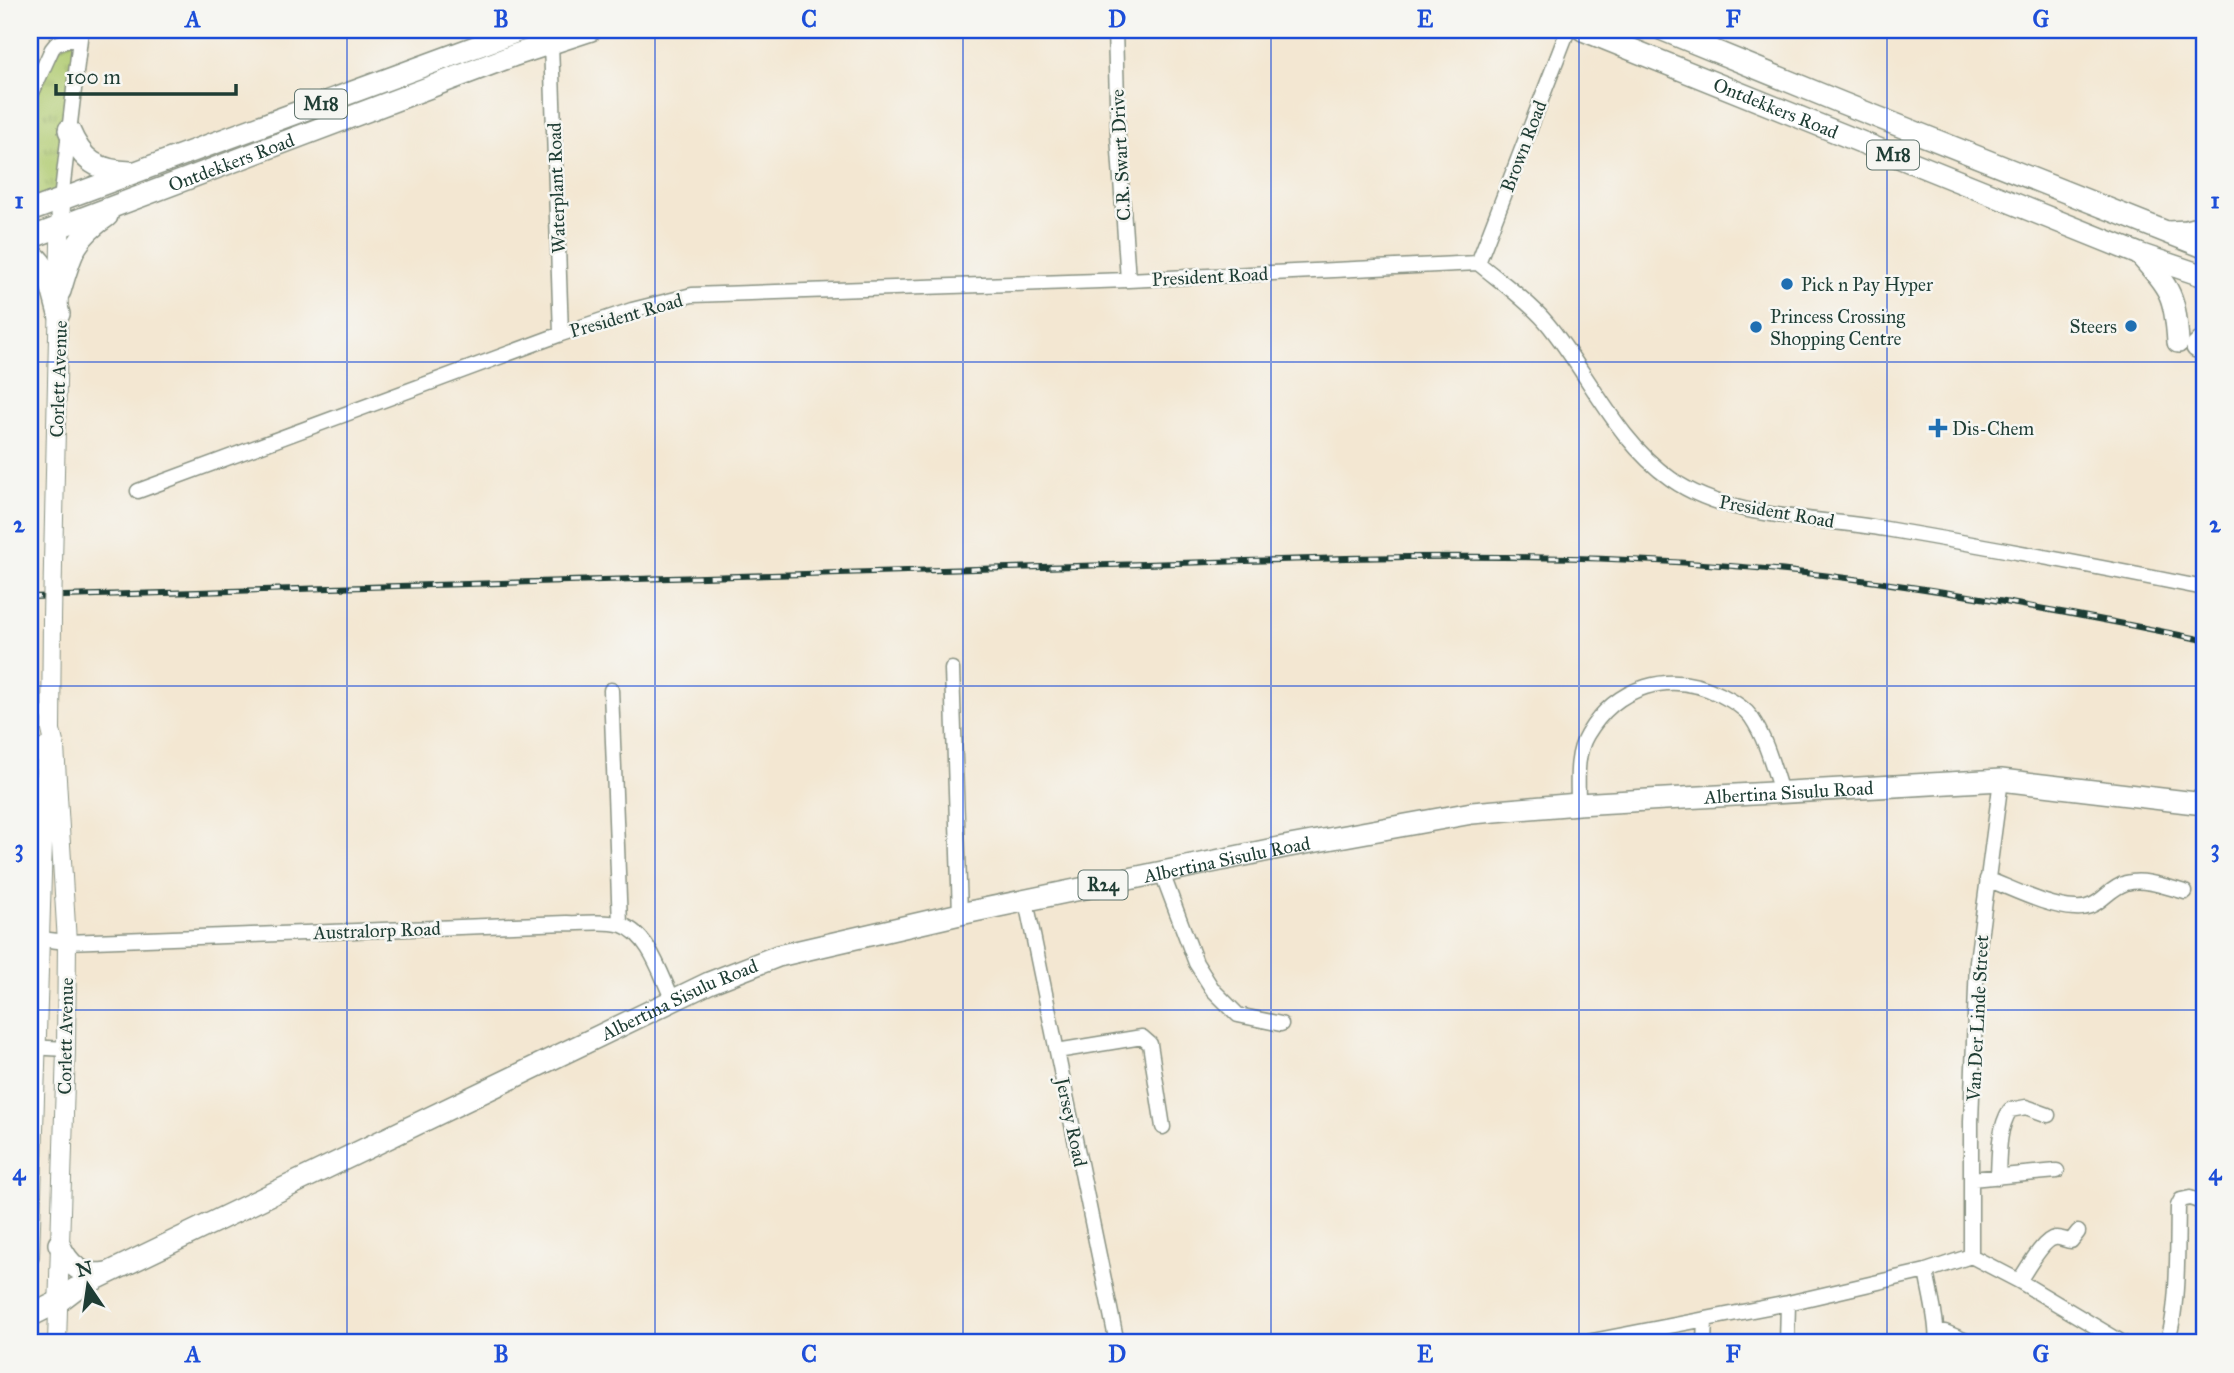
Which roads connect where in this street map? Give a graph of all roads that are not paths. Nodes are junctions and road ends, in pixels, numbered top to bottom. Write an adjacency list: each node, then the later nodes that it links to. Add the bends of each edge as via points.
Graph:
1 (521, 30): 11 (main road, Ontdekkers Road / M18)
2 (591, 30): 8 (main road, Ontdekkers Road / M18)
3 (1115, 30): 24 (street, C.R. Swart Drive)
4 (1568, 30): 22 (street, Brown Road)
5 (1583, 30): 21 (main road, Ontdekkers Road / M18)
6 (1664, 30): 17 (main road, Ontdekkers Road / M18)
7 (81, 33): 9 (street, via 52,49); 10 (street, Corlett Avenue)
8 (551, 43): 12 (main road, Ontdekkers Road / M18); 27 (street, Waterplant Road)
9 (30, 97)
10 (69, 130): 11 (main road, via 78,150 92,163 116,172); 13 (street, Corlett Avenue)
11 (134, 172): 13 (main road, Ontdekkers Road / M18)
12 (132, 199): 15 (main road, Ontdekkers Road / M18); 25 (main road, via 78,241)
13 (61, 200): 14 (main road, Ontdekkers Road / M18); 15 (street, Corlett Avenue)
14 (30, 211)
15 (62, 226): 18 (main road, Ontdekkers Road / M18); 25 (street, Corlett Avenue)
16 (2204, 226): 17 (main road)
17 (2167, 232): 19 (main road, Ontdekkers Road / M18)
18 (30, 238)
19 (2204, 247)
20 (30, 253): 26 (main road, via 45,270)
21 (2139, 254): 23 (main road, Ontdekkers Road / M18); 28 (main road, via 2173,298)
22 (1478, 263): 24 (street, President Road); 30 (street, President Road, via 1548,324 1648,461 1698,494 1750,510 1884,528)
23 (2204, 276)
24 (1128, 280): 27 (street, President Road, via 692,295)
25 (60, 291): 26 (street, Corlett Avenue)
26 (59, 314): 33 (street, Corlett Avenue, bridge)
27 (561, 334): 29 (street, President Road)
28 (2193, 343)
29 (138, 491)
30 (2204, 588)
31 (952, 669): 42 (street)
32 (611, 690): 43 (street)
33 (51, 730): 44 (street, Corlett Avenue, via 46,747); 45 (street, Corlett Avenue)
34 (2001, 780): 35 (main road, Albertina Sisulu Road / R24); 37 (main road, Albertina Sisulu Road / R24); 39 (street, Van Der Linde Street)
35 (1781, 792): 36 (main road, Albertina Sisulu Road / R24); 36 (street, via 1750,715 1732,700 1681,681 1640,689 1607,710 1586,737 1578,767)
36 (1578, 804): 38 (main road, Albertina Sisulu Road / R24, via 1472,813)
37 (2204, 804)
38 (1162, 873): 41 (main road, Albertina Sisulu Road / R24); 47 (street, via 1196,964 1213,990 1238,1015)
39 (1987, 879): 40 (street, via 2076,909 2097,905 2126,883 2143,881); 55 (street, Van Der Linde Street, via 1978,961)
40 (2185, 892)
41 (1026, 901): 42 (main road, Albertina Sisulu Road / R24); 50 (street, Jersey Road)
42 (960, 914): 46 (main road, Albertina Sisulu Road / R24, via 778,956)
43 (620, 924): 45 (street, Australorp Road); 46 (street, via 644,942)
44 (40, 939): 45 (street, Australorp Road); 48 (street, Corlett Avenue)
45 (67, 942): 49 (street, Corlett Avenue)
46 (673, 1000): 62 (main road, Albertina Sisulu Road / R24)
47 (1281, 1024)
48 (33, 1047): 49 (street); 60 (street, Corlett Avenue)
49 (66, 1049): 58 (street, Corlett Avenue)
50 (1057, 1051): 52 (street, via 1142,1037 1150,1044); 72 (street, Jersey Road)
51 (2048, 1115): 54 (street, via 2026,1107 2010,1110 2001,1136)
52 (1163, 1127)
53 (2057, 1171): 54 (street)
54 (1998, 1177): 55 (street)
55 (1971, 1179): 59 (street, Van Der Linde Street)
56 (2204, 1203): 78 (street, via 2185,1198 2178,1206 2174,1306)
57 (2078, 1232): 63 (street, via 2071,1241 2049,1240)
58 (59, 1244): 62 (main road, via 79,1270 95,1275); 64 (street, Corlett Avenue)
59 (1971, 1256): 61 (street); 63 (street)
60 (30, 1257)
61 (1926, 1270): 66 (street); 69 (street)
62 (110, 1272): 64 (main road, Albertina Sisulu Road / R24)
63 (2020, 1281): 77 (street)
64 (64, 1293): 65 (main road, Albertina Sisulu Road / R24); 67 (main road, Albertina Sisulu Road / R24); 71 (street, Corlett Avenue)
65 (30, 1301)
66 (1788, 1304): 68 (street); 75 (street)
67 (30, 1316)
68 (1705, 1320): 70 (street); 74 (street)
69 (1937, 1337): 76 (street)
70 (1634, 1339): 73 (street)
71 (57, 1343)
72 (1117, 1343)
73 (1582, 1343)
74 (1704, 1343)
75 (1787, 1343)
76 (1972, 1343)
77 (2123, 1343)
78 (2167, 1343)

